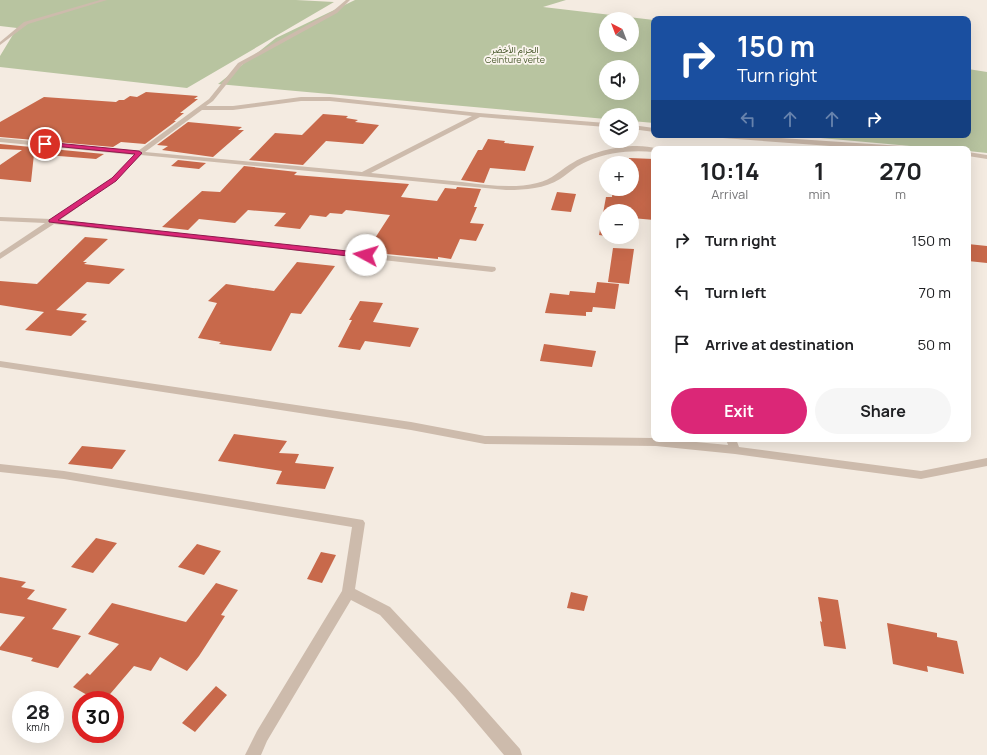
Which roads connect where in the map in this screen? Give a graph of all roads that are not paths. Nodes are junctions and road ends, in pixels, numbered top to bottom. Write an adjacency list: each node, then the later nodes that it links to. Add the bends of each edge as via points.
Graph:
1 (105, 0): 3 (street, via 26,23)
2 (348, 0): 4 (street, via 335,12 240,64 210,100)
3 (0, 44)
4 (200, 108): 5 (street, via 233,108 301,99 330,99); 13 (street)
5 (479, 114): 6 (street); 16 (street)
6 (599, 124)
7 (639, 128): 8 (street)
8 (651, 130)
9 (750, 138): 11 (street)
10 (0, 140): 13 (street)
11 (858, 146)
12 (651, 150): 16 (street, via 624,150 597,155 577,163 550,181 522,188)
13 (139, 153): 16 (street); 18 (street, via 114,179)
14 (971, 154): 15 (street)
15 (987, 157)
16 (363, 174)
17 (0, 219): 18 (street)
18 (51, 221): 19 (street); 20 (street)
19 (0, 257)
20 (492, 269)
21 (0, 364): 23 (street, via 411,426 485,440 656,442)
22 (733, 442): 23 (street)
23 (735, 450): 24 (street, via 921,475)
24 (987, 462)
25 (0, 468): 26 (street, via 64,475 359,523)
26 (348, 592): 27 (street); 28 (street, via 385,611)
27 (253, 755)
28 (514, 755)

